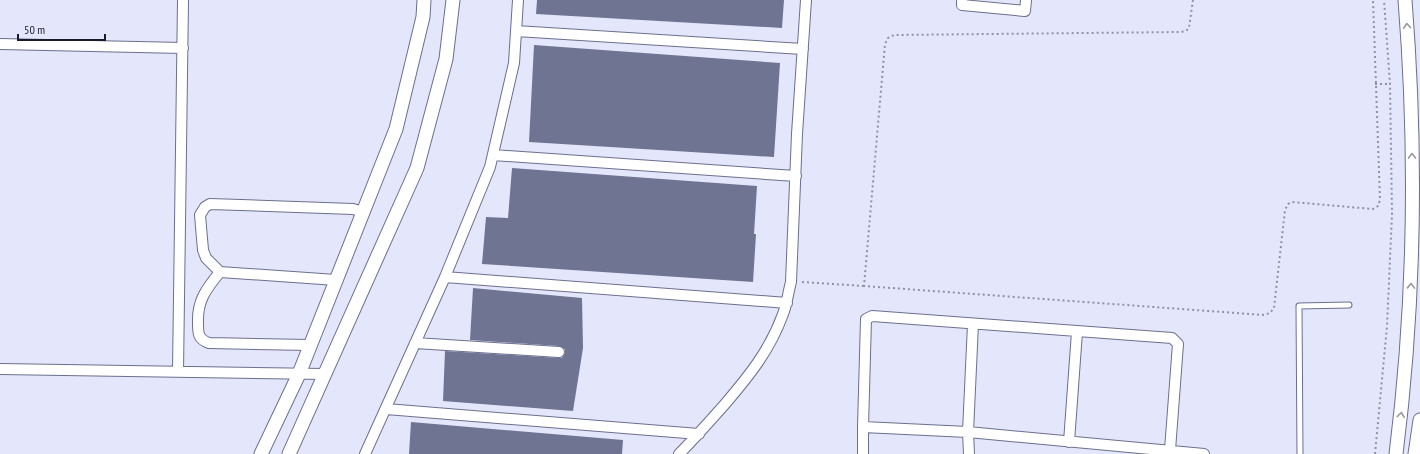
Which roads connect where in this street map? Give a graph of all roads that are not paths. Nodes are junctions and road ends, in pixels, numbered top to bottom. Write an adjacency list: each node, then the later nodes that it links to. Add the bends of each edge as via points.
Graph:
1 (183, 0): 11 (street)
2 (424, 0): 15 (street, via 423,17 396,129)
3 (453, 0): 29 (street, via 446,59 416,168)
4 (518, 0): 9 (street)
5 (806, 0): 12 (street)
6 (962, 0): 7 (street, via 962,4 1025,11)
7 (1026, 0)
8 (1405, 0): 46 (street, one-way to 8, via 1410,306 1413,204 1412,114)
9 (516, 31): 12 (street); 13 (street, via 514,63)
10 (0, 44): 11 (street)
11 (183, 48): 27 (street)
12 (803, 50): 14 (street)
13 (493, 155): 14 (street); 17 (street)
14 (796, 176): 19 (street, via 790,282)
15 (363, 212): 16 (street, via 353,208 210,204 204,207 200,215 203,250 206,258); 18 (street)
16 (220, 272): 18 (street); 24 (street, via 202,297 197,312 198,335 202,340 208,344)
17 (445, 277): 19 (street); 23 (street)
18 (336, 280): 24 (street)
19 (786, 303): 34 (street, via 770,343 752,372)
20 (1349, 305): 45 (lane, via 1299,306)
21 (973, 324): 22 (street); 32 (street, via 872,316 866,319); 33 (street)
22 (1077, 332): 35 (street); 36 (street, via 1172,338 1178,344)
23 (415, 343): 25 (street); 30 (street)
24 (310, 345): 28 (street)
25 (559, 352)
26 (0, 369): 27 (street)
27 (178, 372): 28 (street)
28 (299, 374): 29 (street); 38 (street)
29 (325, 374): 39 (street)
30 (386, 409): 34 (street); 40 (street)
31 (1420, 420): 47 (street)
32 (863, 428): 33 (street); 42 (street)
33 (968, 432): 35 (street); 43 (street)
34 (699, 434): 41 (street)
35 (1069, 442): 37 (street)
36 (1170, 450): 37 (street); 44 (street)
37 (1137, 451)
38 (261, 454)
39 (289, 454)
40 (365, 454)
41 (679, 454)
42 (863, 454)
43 (969, 454)
44 (1204, 454)
45 (1300, 454)
46 (1396, 454)
47 (1415, 454)

